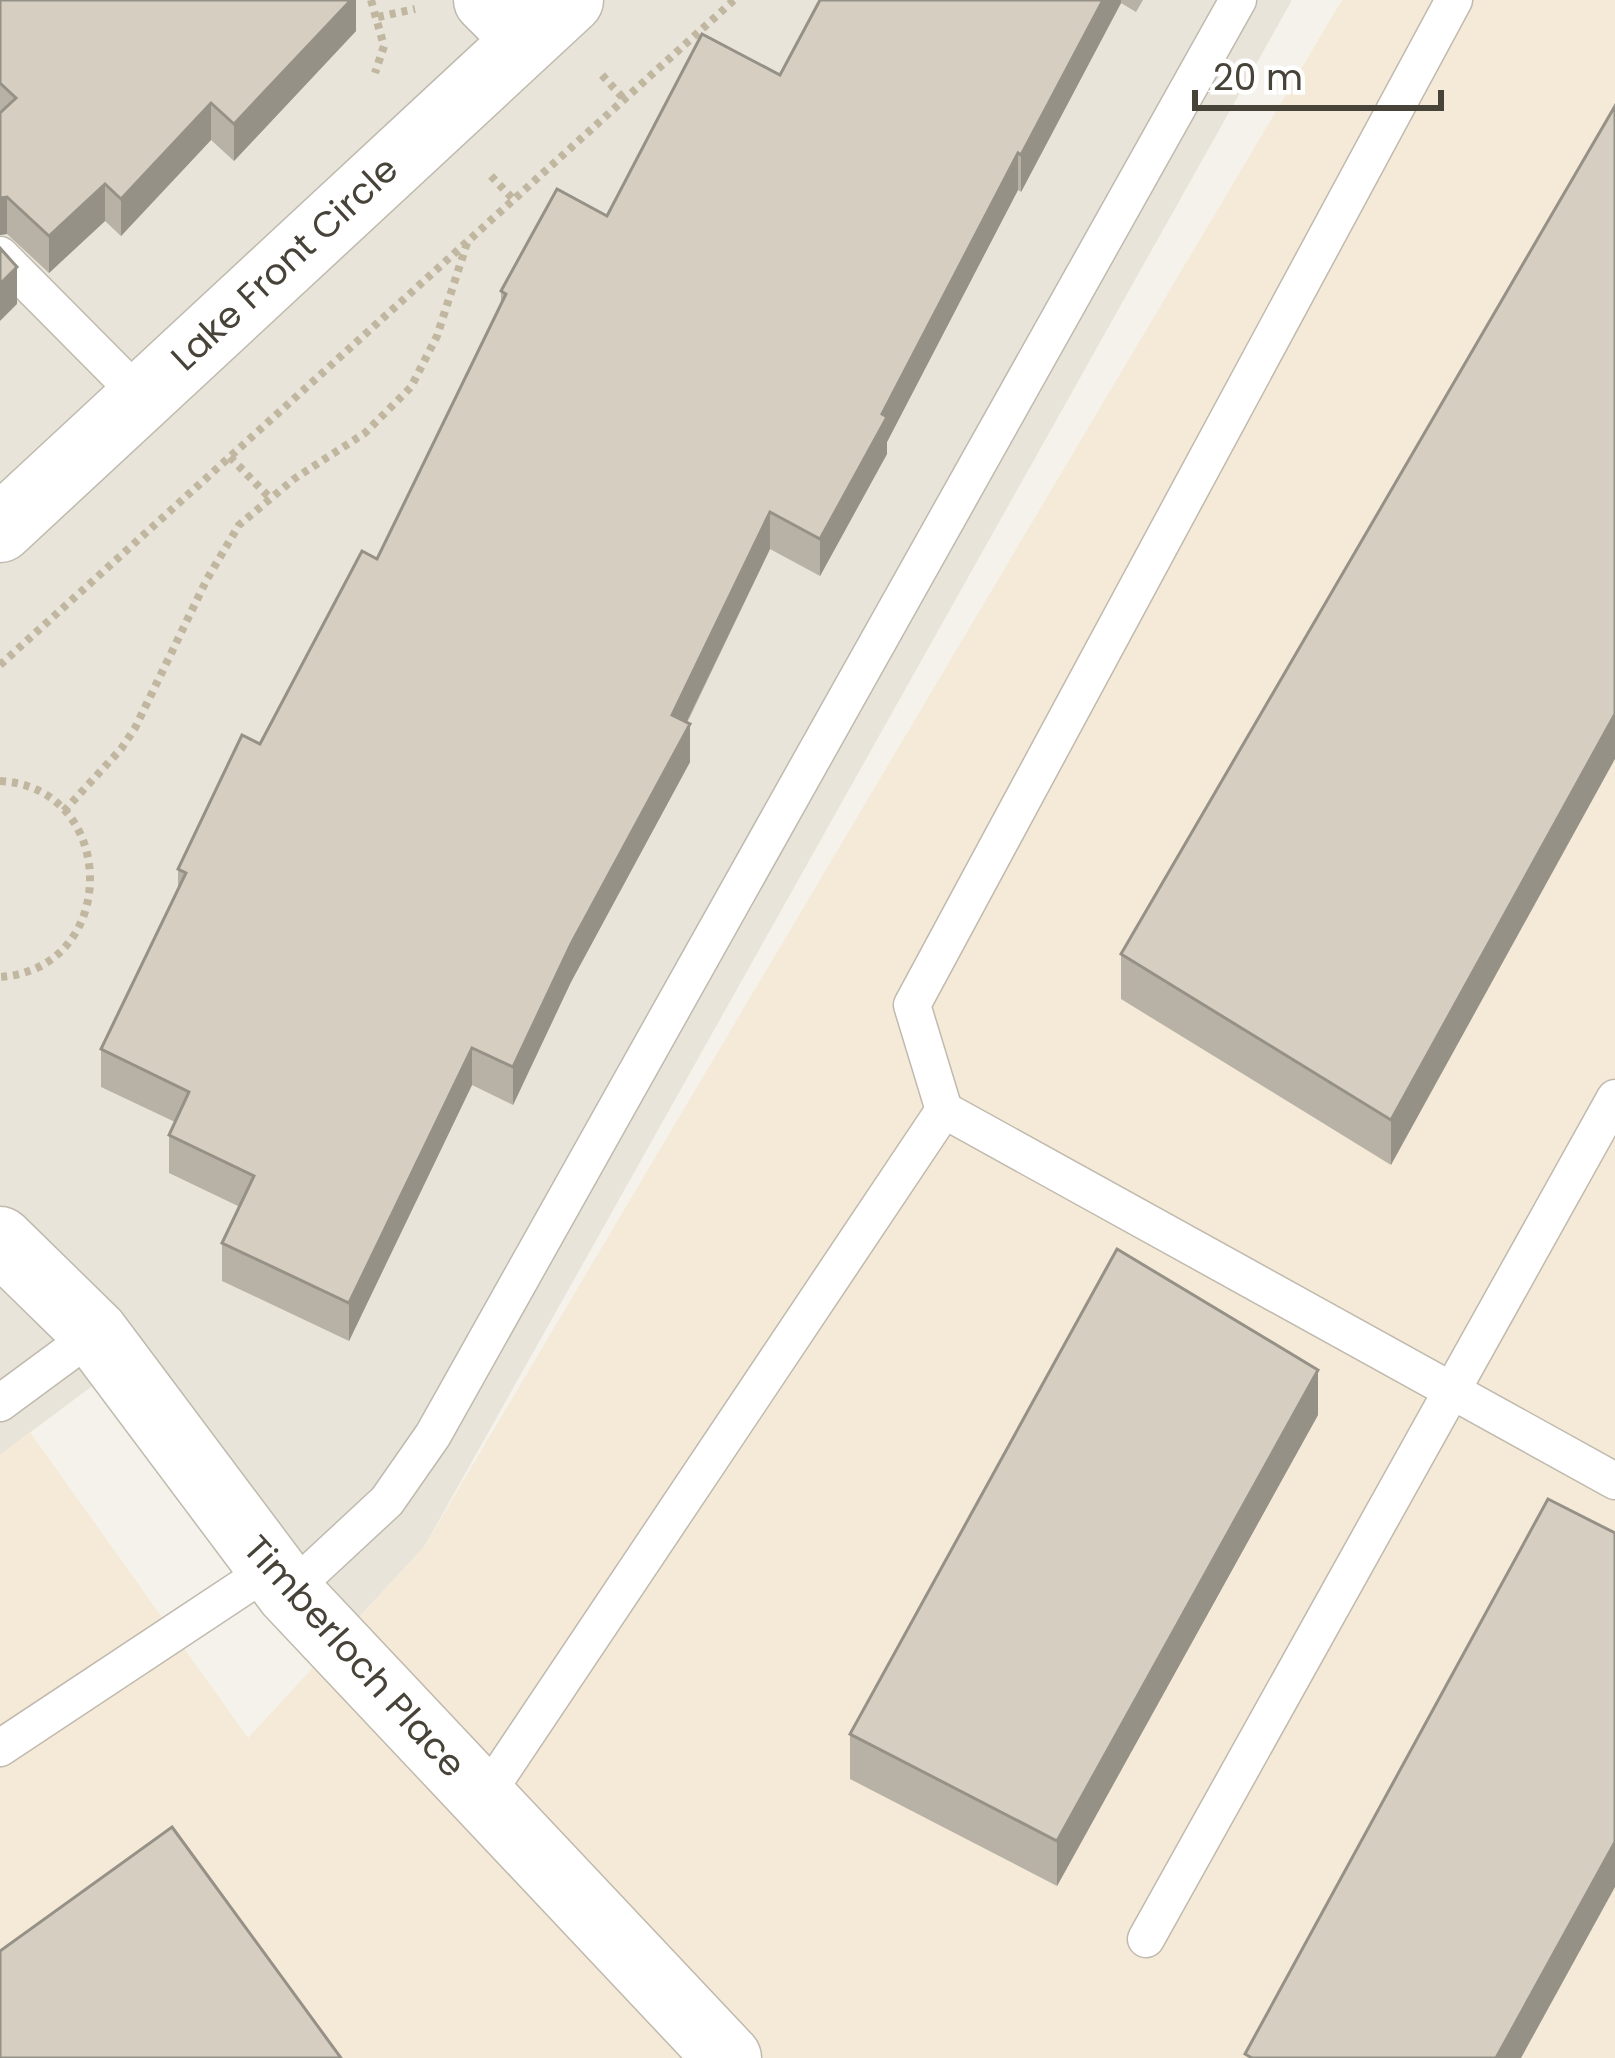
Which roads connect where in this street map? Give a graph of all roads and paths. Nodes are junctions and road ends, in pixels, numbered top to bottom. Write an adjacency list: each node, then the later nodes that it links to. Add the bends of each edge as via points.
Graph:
1 (425, 0): 6 (path)
2 (734, 0): 7 (path)
3 (1238, 0): 24 (lane, via 434,1435 387,1501)
4 (1454, 0): 18 (lane, via 912,1005)
5 (528, 13): 9 (street, Lake Front Circle)
6 (378, 17)
7 (468, 241): 10 (path); 11 (path, via 411,388 364,433)
8 (0, 255): 9 (lane)
9 (140, 396): 12 (street, Lake Front Circle)
10 (230, 457): 11 (path); 13 (path)
11 (270, 498): 15 (path, via 222,549 128,739)
12 (0, 529)
13 (0, 665)
14 (0, 781): 15 (path, via 32,789)
15 (64, 811): 16 (path, via 90,862 83,919 46,963)
16 (0, 977)
17 (1615, 1098): 21 (lane)
18 (944, 1110): 21 (lane); 26 (lane)
19 (0, 1240): 20 (street, Timberloch Place)
20 (95, 1333): 22 (lane); 24 (street, Timberloch Place)
21 (1453, 1389): 23 (lane); 27 (lane)
22 (0, 1403)
23 (1615, 1481)
24 (279, 1581): 25 (lane); 26 (street, Timberloch Place)
25 (0, 1748)
26 (483, 1798): 28 (street, Timberloch Place)
27 (1146, 1939)
28 (728, 2058)

